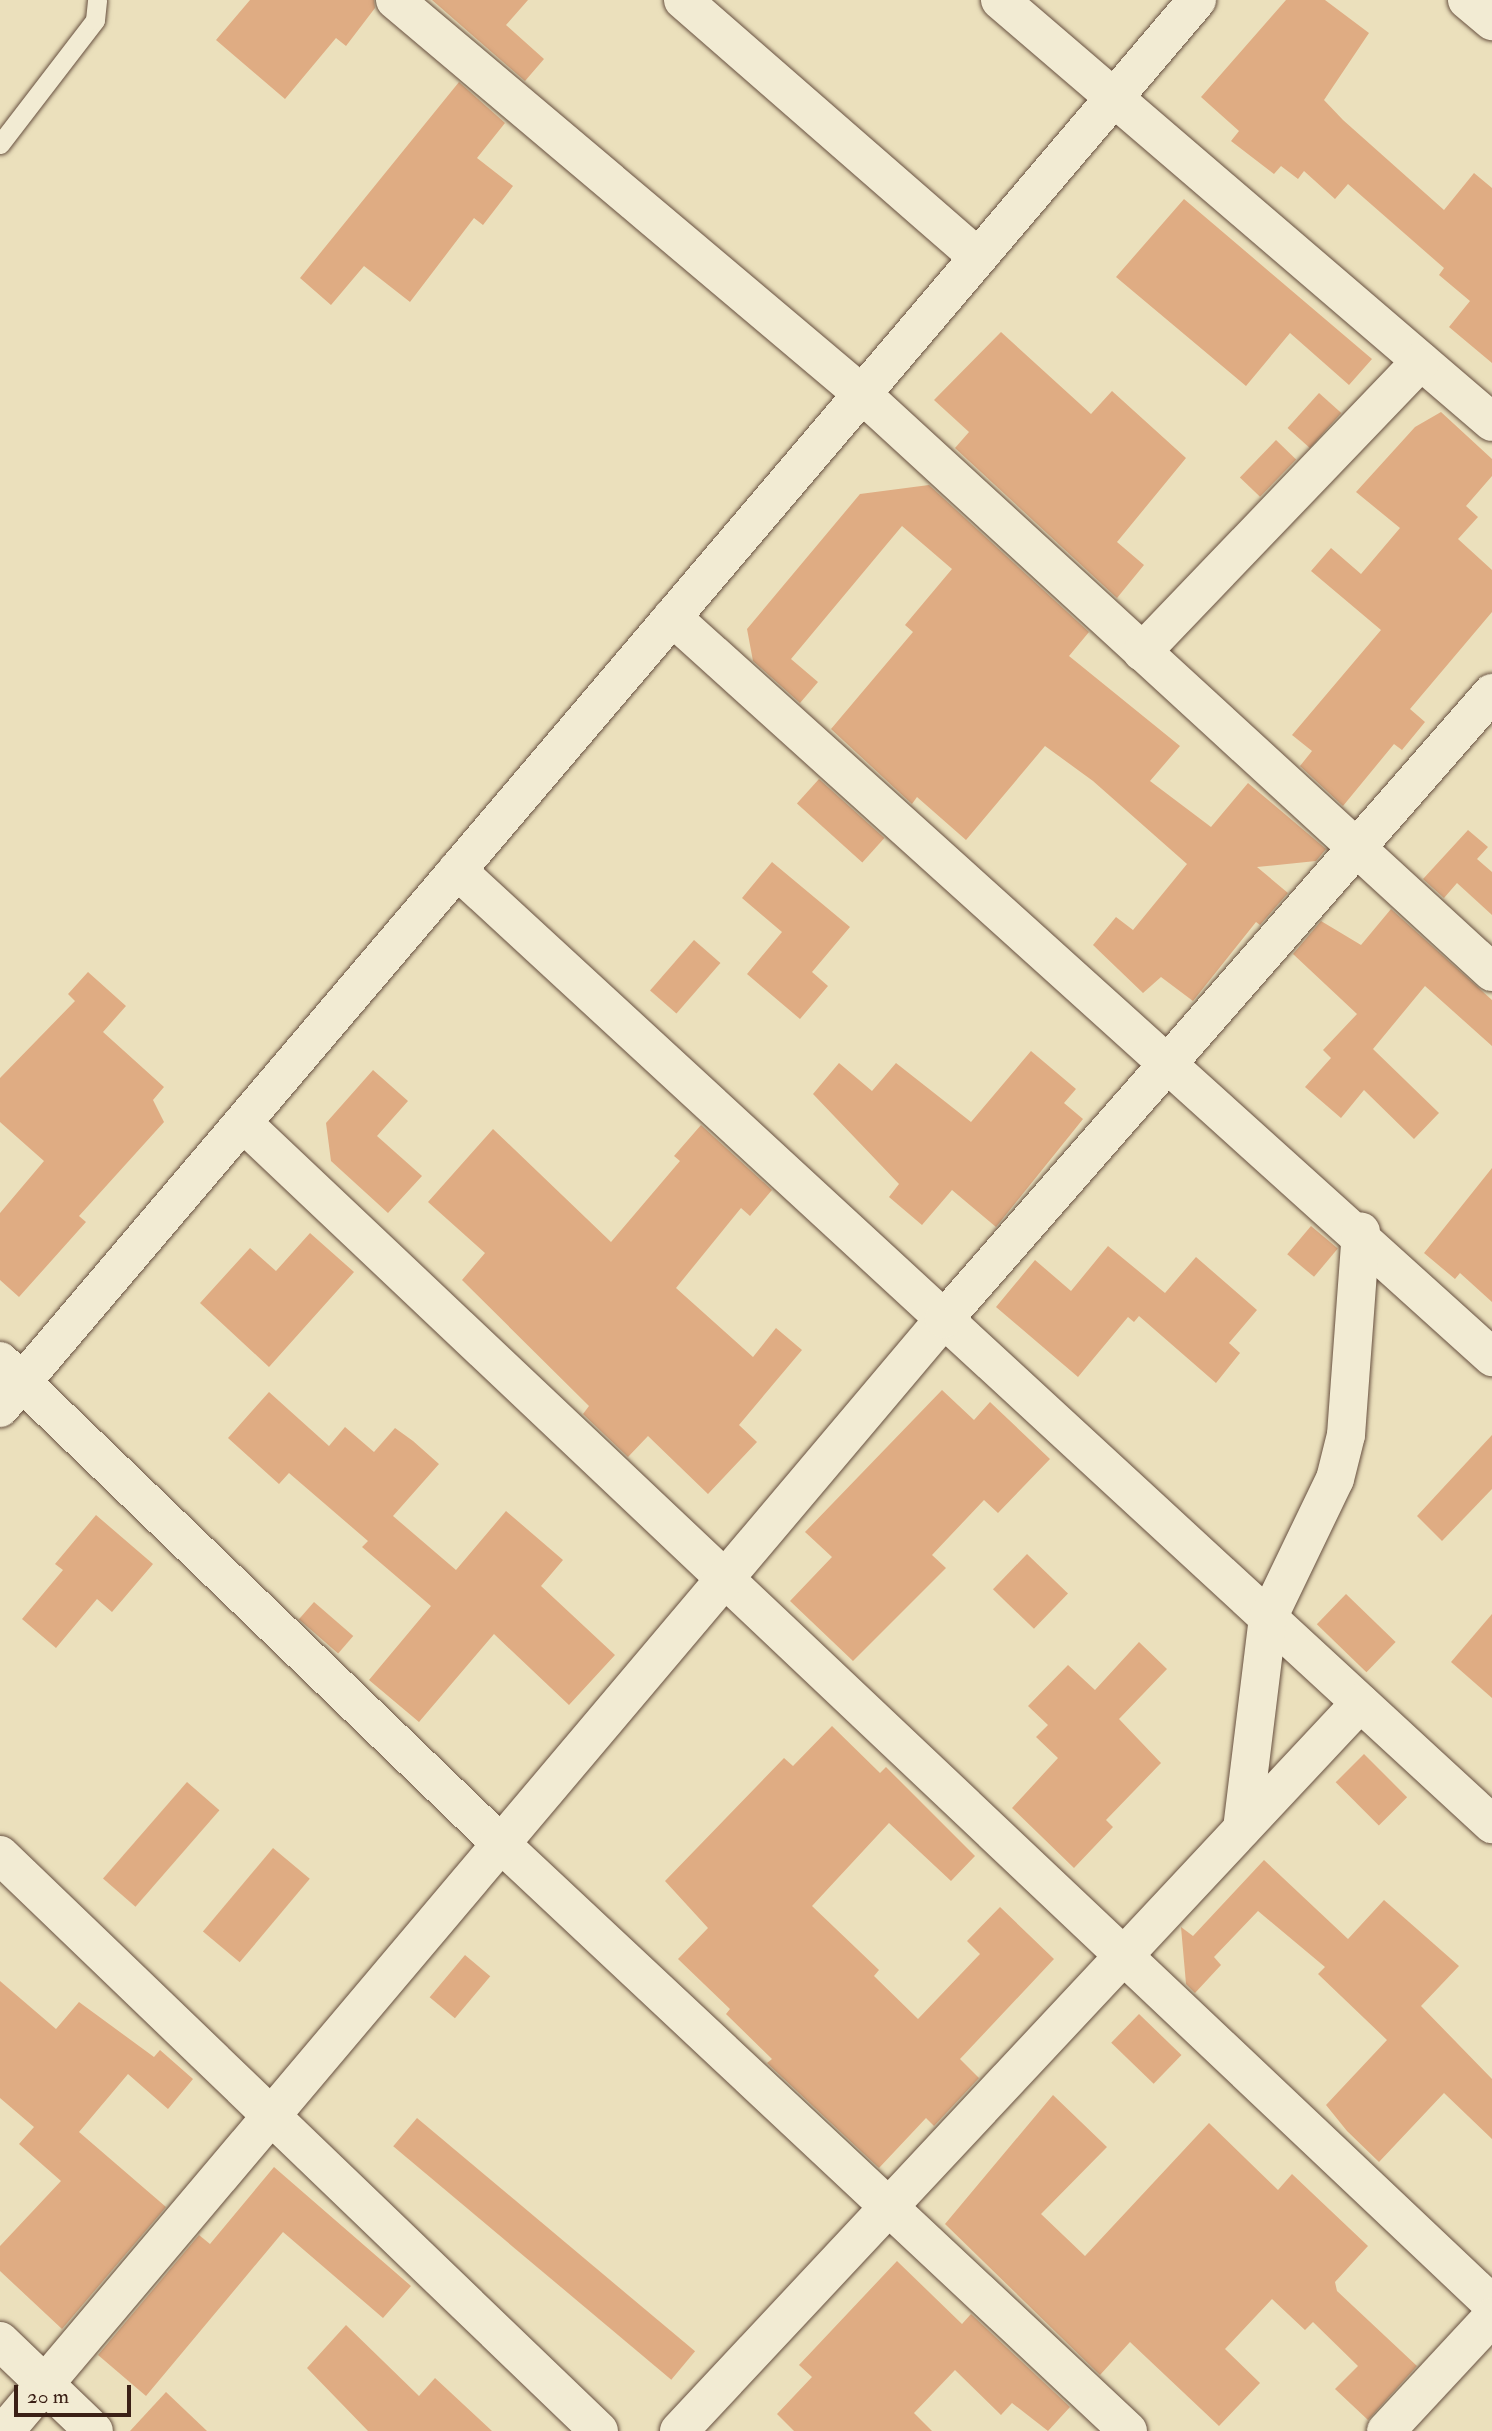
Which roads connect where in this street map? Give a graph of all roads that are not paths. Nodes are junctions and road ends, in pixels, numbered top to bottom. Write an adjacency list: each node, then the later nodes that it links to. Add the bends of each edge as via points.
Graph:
1 (97, 0): 9 (lane, via 95,20)
2 (395, 0): 12 (street)
3 (683, 0): 10 (street)
4 (1000, 0): 8 (street)
5 (1197, 0): 8 (street)
6 (1467, 0): 7 (street)
7 (1492, 21)
8 (1114, 97): 10 (street); 11 (street)
9 (0, 144)
10 (978, 257): 12 (street)
11 (1421, 361): 13 (street); 15 (street)
12 (862, 394): 14 (street); 15 (street)
13 (1492, 422)
14 (672, 617): 18 (street); 20 (street)
15 (1142, 652): 17 (street)
16 (1492, 693): 17 (street)
17 (1358, 852): 19 (street); 20 (street)
18 (457, 870): 21 (street); 23 (street)
19 (1492, 972)
20 (1168, 1064): 22 (street); 23 (street)
21 (243, 1123): 25 (street); 26 (street)
22 (1361, 1232): 24 (street); 27 (street, via 1346,1435 1335,1479)
23 (944, 1319): 26 (street); 27 (street)
24 (1492, 1357)
25 (7, 1384): 31 (street)
26 (725, 1578): 31 (street); 33 (street)
27 (1268, 1618): 28 (street); 30 (street)
28 (1360, 1703): 29 (street); 30 (street)
29 (1492, 1825)
30 (1242, 1829): 33 (street)
31 (498, 1841): 34 (street); 35 (street)
32 (0, 1855): 34 (street)
33 (1124, 1956): 35 (street); 36 (street)
34 (271, 2115): 39 (street); 42 (street)
35 (890, 2206): 43 (street); 44 (street)
36 (1492, 2304)
37 (1492, 2317): 45 (street)
38 (0, 2341): 39 (street)
39 (44, 2384): 40 (street); 41 (street)
40 (5, 2431)
41 (93, 2431)
42 (599, 2431)
43 (679, 2431)
44 (1128, 2431)
45 (1385, 2431)

